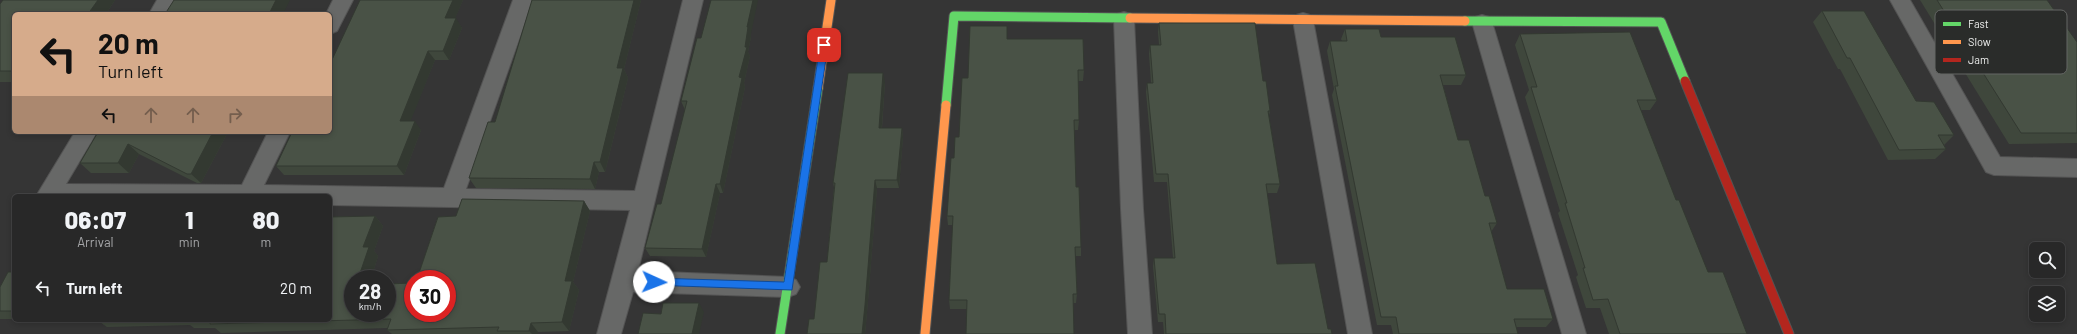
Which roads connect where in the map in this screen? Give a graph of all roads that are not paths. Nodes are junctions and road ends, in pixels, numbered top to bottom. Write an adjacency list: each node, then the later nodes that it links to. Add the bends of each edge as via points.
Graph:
1 (167, 0): 7 (street)
2 (343, 0): 10 (street)
3 (524, 0): 19 (street)
4 (693, 0): 20 (street)
5 (830, 0): 22 (street)
6 (1900, 0): 12 (street)
7 (160, 12)
8 (1124, 19): 9 (street); 25 (street, via 954,16); 26 (street)
9 (1303, 20): 11 (street); 27 (street)
10 (332, 22)
11 (1482, 22): 28 (street); 29 (street, via 1661,22)
12 (1935, 62)
13 (1942, 74): 16 (street, via 1994,166)
14 (85, 134): 17 (street, via 49,192)
15 (278, 134): 17 (street)
16 (2077, 168)
17 (249, 194)
18 (332, 195): 19 (street)
19 (452, 197): 20 (street)
20 (643, 201): 21 (street)
21 (624, 281): 22 (street); 23 (street)
22 (788, 286): 24 (street)
23 (609, 334)
24 (780, 334)
25 (925, 334)
26 (1140, 334)
27 (1360, 334)
28 (1574, 334)
29 (1790, 334)

